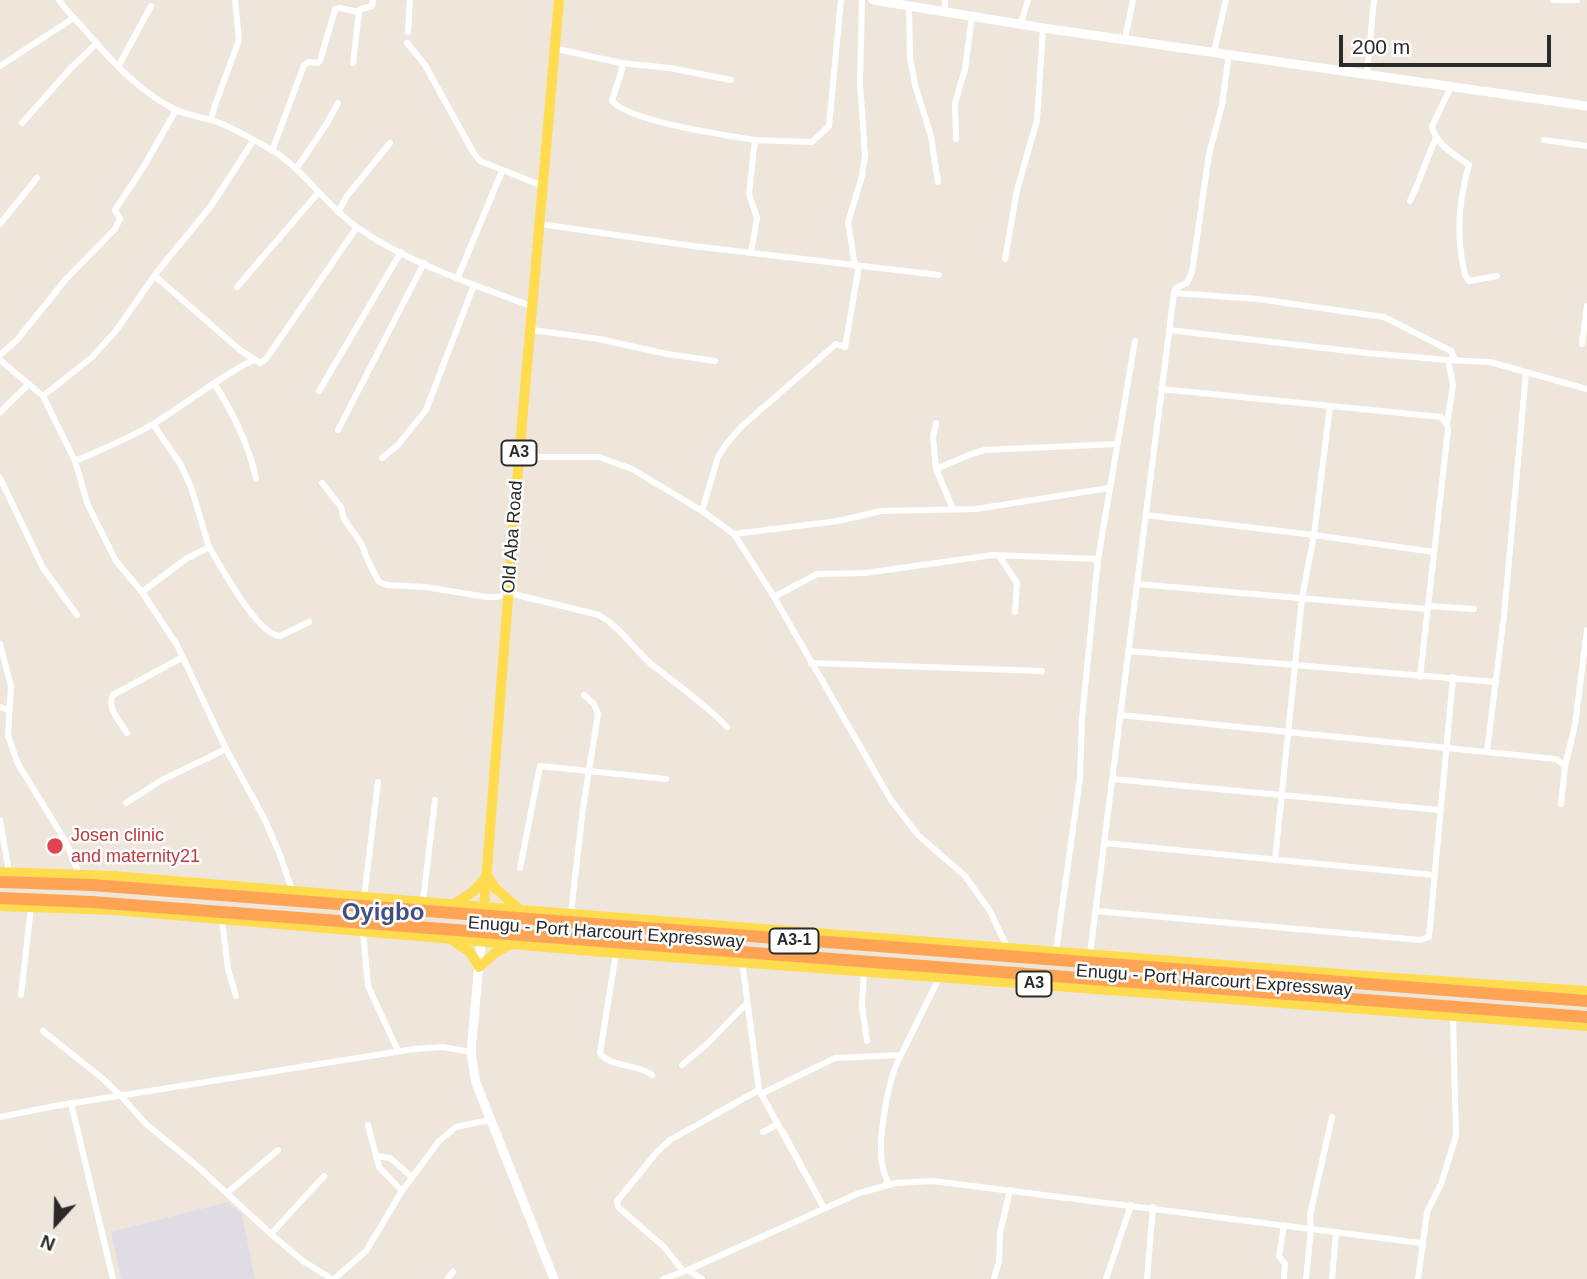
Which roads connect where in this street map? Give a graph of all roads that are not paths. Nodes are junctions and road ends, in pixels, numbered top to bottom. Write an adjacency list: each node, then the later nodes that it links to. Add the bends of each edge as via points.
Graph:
1 (59, 0): 22 (street)
2 (235, 0): 42 (street, via 239,40)
3 (373, 0): 20 (street, via 372,6)
4 (410, 0): 25 (street)
5 (559, 0): 29 (main road, Old Aba Road / A3)
6 (841, 0): 46 (street, via 829,126 812,142)
7 (862, 0): 67 (street, via 864,156 848,222)
8 (873, 0): 16 (street)
9 (945, 0): 19 (street)
10 (1028, 0): 23 (street)
11 (1133, 0): 26 (street)
12 (1226, 0): 30 (street)
13 (1374, 0): 36 (street)
14 (1553, 0): 15 (street)
15 (1577, 0)
16 (899, 2): 18 (street)
17 (151, 6): 34 (street)
18 (909, 6): 19 (street); 55 (street, via 910,57)
19 (945, 11): 21 (street)
20 (359, 12): 32 (street); 51 (street, via 335,9 320,61 304,65)
21 (972, 16): 23 (street); 45 (street, via 955,103)
22 (72, 19): 28 (street); 35 (street)
23 (1021, 23): 24 (street)
24 (1043, 28): 26 (street); 65 (street, via 1037,120 1017,190)
25 (408, 32)
26 (1125, 39): 30 (street)
27 (407, 43): 53 (street, via 425,65 472,152)
28 (96, 44): 34 (street); 43 (street)
29 (557, 49): 33 (street); 56 (main road, Old Aba Road / A3)
30 (1214, 51): 31 (street)
31 (1229, 53): 36 (street); 74 (street, via 1191,279)
32 (353, 63)
33 (621, 63): 37 (street); 46 (street, via 612,97 617,107 642,118)
34 (119, 65): 41 (street, via 138,86)
35 (0, 66)
36 (1367, 74): 38 (street)
37 (731, 80)
38 (1451, 87): 40 (street); 44 (street, via 1432,126)
39 (338, 103): 52 (street)
40 (1587, 106)
41 (176, 110): 42 (street); 81 (street, via 115,210 120,219 115,229)
42 (211, 120): 48 (street)
43 (22, 123)
44 (1436, 138): 58 (street); 70 (street, via 1469,165 1458,230 1465,275 1469,281)
45 (956, 139)
46 (755, 140): 64 (street, via 749,194 757,218)
47 (1544, 140): 50 (street)
48 (253, 141): 51 (street); 69 (street, via 211,206)
49 (390, 143): 59 (street)
50 (1587, 146)
51 (272, 151): 52 (street)
52 (296, 169): 57 (street)
53 (502, 171): 56 (street); 71 (street)
54 (37, 178): 60 (street)
55 (938, 182)
56 (543, 187): 61 (main road, Old Aba Road / A3)
57 (318, 193): 59 (street); 73 (street)
58 (1410, 201)
59 (338, 212): 62 (street)
60 (0, 224)
61 (540, 224): 64 (street); 76 (main road, Old Aba Road / A3)
62 (357, 227): 63 (street); 82 (street, via 266,359 260,363)
63 (401, 252): 66 (street); 90 (street)
64 (751, 253): 67 (street)
65 (1005, 259)
66 (424, 263): 71 (street); 97 (street)
67 (857, 266): 68 (street); 108 (street, via 845,347 836,344 727,443)
68 (939, 275)
69 (155, 276): 82 (street); 91 (street, via 91,358)
70 (1497, 276)
71 (458, 277): 72 (street)
72 (474, 285): 76 (street); 100 (street, via 426,410)
73 (237, 287)
74 (1174, 293): 78 (street); 83 (street, via 1258,299 1384,317 1451,351)
75 (1587, 306): 80 (street)
76 (534, 307): 77 (main road, Old Aba Road / A3)
77 (532, 330): 84 (street); 99 (main road, Old Aba Road / A3)
78 (1169, 330): 83 (street); 88 (street)
79 (1135, 341): 98 (street)
80 (1582, 344)
81 (0, 358): 87 (street)
82 (253, 360): 86 (street)
83 (1452, 360): 85 (street, via 1490,362); 96 (street)
84 (715, 361)
85 (1526, 372): 89 (street); 135 (street)
86 (214, 383): 95 (street); 104 (street, via 242,432)
87 (29, 384): 91 (street); 93 (street)
88 (1161, 389): 92 (street); 109 (street)
89 (1587, 390)
90 (319, 391)
91 (43, 396): 101 (street)
92 (1330, 405): 96 (street, via 1441,417); 111 (street)
93 (0, 412)
94 (936, 423): 102 (street)
95 (153, 424): 101 (street); 112 (street, via 181,465)
96 (1447, 425): 113 (street)
97 (338, 430)
98 (1117, 443): 102 (street, via 985,450); 106 (street)
99 (519, 457): 108 (street, via 599,457 632,469); 118 (main road, Old Aba Road / A3)
100 (382, 458)
101 (75, 461): 117 (street, via 88,505 116,561)
102 (936, 469): 107 (street)
103 (0, 478): 124 (street, via 43,568)
104 (256, 478)
105 (322, 484): 118 (street, via 341,507 379,582 486,597)
106 (1109, 488): 107 (street); 115 (street)
107 (953, 509): 110 (street, via 881,511)
108 (702, 511): 110 (street)
109 (1146, 515): 111 (street); 116 (street)
110 (734, 534): 119 (street)
111 (1314, 535): 113 (street); 120 (street)
112 (209, 547): 117 (street); 125 (street, via 264,628 280,636)
113 (1434, 552): 121 (street)
114 (999, 556): 115 (street); 119 (street, via 865,573 817,574); 123 (street, via 1017,583)
115 (1098, 559): 182 (street, via 1080,778)
116 (1137, 584): 120 (street); 128 (street)
117 (142, 592): 129 (street)
118 (509, 593): 140 (street, via 599,615); 161 (main road, Old Aba Road / A3)
119 (774, 597): 130 (street)
120 (1302, 598): 121 (street); 131 (street)
121 (1428, 608): 122 (street); 133 (street)
122 (1474, 609)
123 (1016, 612)
124 (77, 615)
125 (309, 622)
126 (1587, 630): 146 (street)
127 (0, 644): 138 (street, via 11,686)
128 (1129, 651): 131 (street); 139 (street)
129 (183, 657): 142 (street, via 113,695 111,707); 144 (street)
130 (811, 663): 132 (street); 181 (street, via 891,800 918,835 965,876 990,911)
131 (1294, 666): 133 (street); 141 (street)
132 (1042, 671)
133 (1420, 677): 134 (street)
134 (1452, 677): 135 (street); 143 (street)
135 (1496, 682): 145 (street)
136 (584, 695): 147 (street, via 598,714)
137 (0, 707): 138 (street)
138 (10, 711): 160 (street, via 8,737 18,764 66,842)
139 (1120, 715): 141 (street); 149 (street)
140 (727, 727)
141 (1289, 731): 143 (street); 151 (street)
142 (127, 733)
143 (1444, 747): 145 (street); 155 (street)
144 (226, 749): 153 (street); 165 (street, via 265,820)
145 (1487, 751): 146 (street, via 1556,759)
146 (1565, 766): 154 (street)
147 (590, 770): 148 (street); 159 (street, via 540,766); 175 (street)
148 (666, 779)
149 (1112, 779): 151 (street); 157 (street)
150 (378, 782): 167 (street)
151 (1281, 795): 155 (street); 158 (street)
152 (435, 800): 168 (street)
153 (126, 803)
154 (1561, 804)
155 (1439, 810): 162 (street)
156 (0, 820): 163 (street)
157 (1104, 843): 158 (street); 174 (street)
158 (1275, 860): 162 (street)
159 (520, 868)
160 (79, 874): 163 (main road, Enugu - Port Harcourt Expressway / A3-1); 164 (main road, Enugu - Port Harcourt Expressway / A3-1)
161 (487, 874): 169 (main road, via 474,891); 172 (main road, Old Aba Road / A3); 173 (main road, via 501,895)
162 (1434, 875): 174 (street, via 1429,937 1419,940)
163 (3, 876): 164 (highway, Enugu - Port Harcourt Expressway / A3-1, via 92,885)
164 (158, 885): 165 (main road, Enugu - Port Harcourt Expressway / A3-1); 189 (highway, Enugu - Port Harcourt Expressway / A3-1)
165 (292, 890): 167 (main road, Enugu - Port Harcourt Expressway / A3-1)
166 (0, 898): 191 (highway, Enugu - Port Harcourt Expressway / A3-1)
167 (364, 898): 168 (main road, Enugu - Port Harcourt Expressway / A3-1)
168 (423, 901): 169 (main road, Enugu - Port Harcourt Expressway / A3-1)
169 (453, 905): 172 (main road, Enugu - Port Harcourt Expressway / A3-1)
170 (0, 906): 171 (main road, Enugu - Port Harcourt Expressway)
171 (31, 907): 176 (main road, Enugu - Port Harcourt Expressway); 192 (street)
172 (484, 907): 173 (main road, Enugu - Port Harcourt Expressway / A3)
173 (521, 911): 175 (main road, Enugu - Port Harcourt Expressway / A3)
174 (1096, 911): 184 (street)
175 (570, 913): 181 (main road, Enugu - Port Harcourt Expressway / A3)
176 (222, 920): 177 (main road, Enugu - Port Harcourt Expressway); 193 (street)
177 (363, 932): 178 (main road, Enugu - Port Harcourt Expressway); 201 (street, via 368,986)
178 (450, 939): 179 (main road, Enugu - Port Harcourt Expressway); 186 (main road, via 470,952)
179 (481, 942): 180 (main road, Enugu - Port Harcourt Expressway / A3); 186 (street)
180 (512, 944): 183 (main road, Enugu - Port Harcourt Expressway / A3); 186 (main road)
181 (1007, 947): 182 (main road, Enugu - Port Harcourt Expressway / A3)
182 (1056, 951): 184 (main road, Enugu - Port Harcourt Expressway / A3)
183 (616, 953): 185 (main road, Enugu - Port Harcourt Expressway / A3); 205 (street, via 600,1053)
184 (1090, 954): 190 (main road, Enugu - Port Harcourt Expressway / A3)
185 (742, 961): 187 (main road, Enugu - Port Harcourt Expressway / A3); 195 (street)
186 (480, 967): 202 (street)
187 (864, 971): 188 (main road, Enugu - Port Harcourt Expressway / A3); 200 (street)
188 (940, 976): 196 (main road, Enugu - Port Harcourt Expressway / A3); 203 (street)
189 (1275, 977): 191 (highway); 194 (highway, Enugu - Port Harcourt Expressway / A3-1)
190 (1587, 991)
191 (1274, 994): 197 (highway, Enugu - Port Harcourt Expressway / A3-1)
192 (21, 995)
193 (236, 996)
194 (1587, 1001)
195 (747, 1003): 204 (street); 206 (street)
196 (1453, 1017): 198 (main road, Enugu - Port Harcourt Expressway / A3); 230 (street, via 1456,1136 1427,1212)
197 (1587, 1017)
198 (1587, 1026)
199 (43, 1031): 207 (street)
200 (867, 1041)
201 (398, 1051): 202 (street, via 443,1047); 207 (street)
202 (471, 1052): 211 (street)
203 (901, 1055): 206 (street, via 835,1058); 219 (street, via 888,1088 881,1161)
204 (682, 1065)
205 (652, 1075)
206 (761, 1091): 212 (street); 231 (street, via 670,1140 617,1201)
207 (121, 1096): 208 (street); 222 (street, via 146,1124)
208 (71, 1103): 209 (street); 233 (street)
209 (0, 1117)
210 (1332, 1117): 227 (street, via 1310,1215)
211 (489, 1120): 218 (street, via 448,1132); 236 (street)
212 (778, 1124): 214 (street); 225 (street)
213 (368, 1125): 216 (street)
214 (763, 1132)
215 (278, 1150): 222 (street)
216 (376, 1156): 218 (street, via 390,1158); 221 (street, via 381,1173)
217 (324, 1176): 229 (street)
218 (412, 1177): 221 (street)
219 (888, 1184): 220 (street, via 933,1181); 225 (street)
220 (1010, 1190): 223 (street); 239 (street)
221 (402, 1191): 234 (street, via 366,1251)
222 (227, 1193): 229 (street)
223 (1131, 1205): 224 (street); 240 (street)
224 (1153, 1207): 226 (street); 241 (street)
225 (824, 1208): 231 (street)
226 (1284, 1225): 227 (street); 242 (street, via 1279,1256 1285,1264)
227 (1311, 1229): 228 (street); 243 (street)
228 (1336, 1232): 230 (street); 244 (street)
229 (271, 1234): 234 (street)
230 (1421, 1243): 245 (street)
231 (686, 1271): 237 (street); 238 (street)
232 (453, 1272): 235 (street)
233 (113, 1279)
234 (333, 1279)
235 (447, 1279)
236 (554, 1279)
237 (663, 1279)
238 (702, 1279)
239 (993, 1279)
240 (1106, 1279)
241 (1147, 1279)
242 (1284, 1279)
243 (1306, 1279)
244 (1332, 1279)
245 (1418, 1279)

